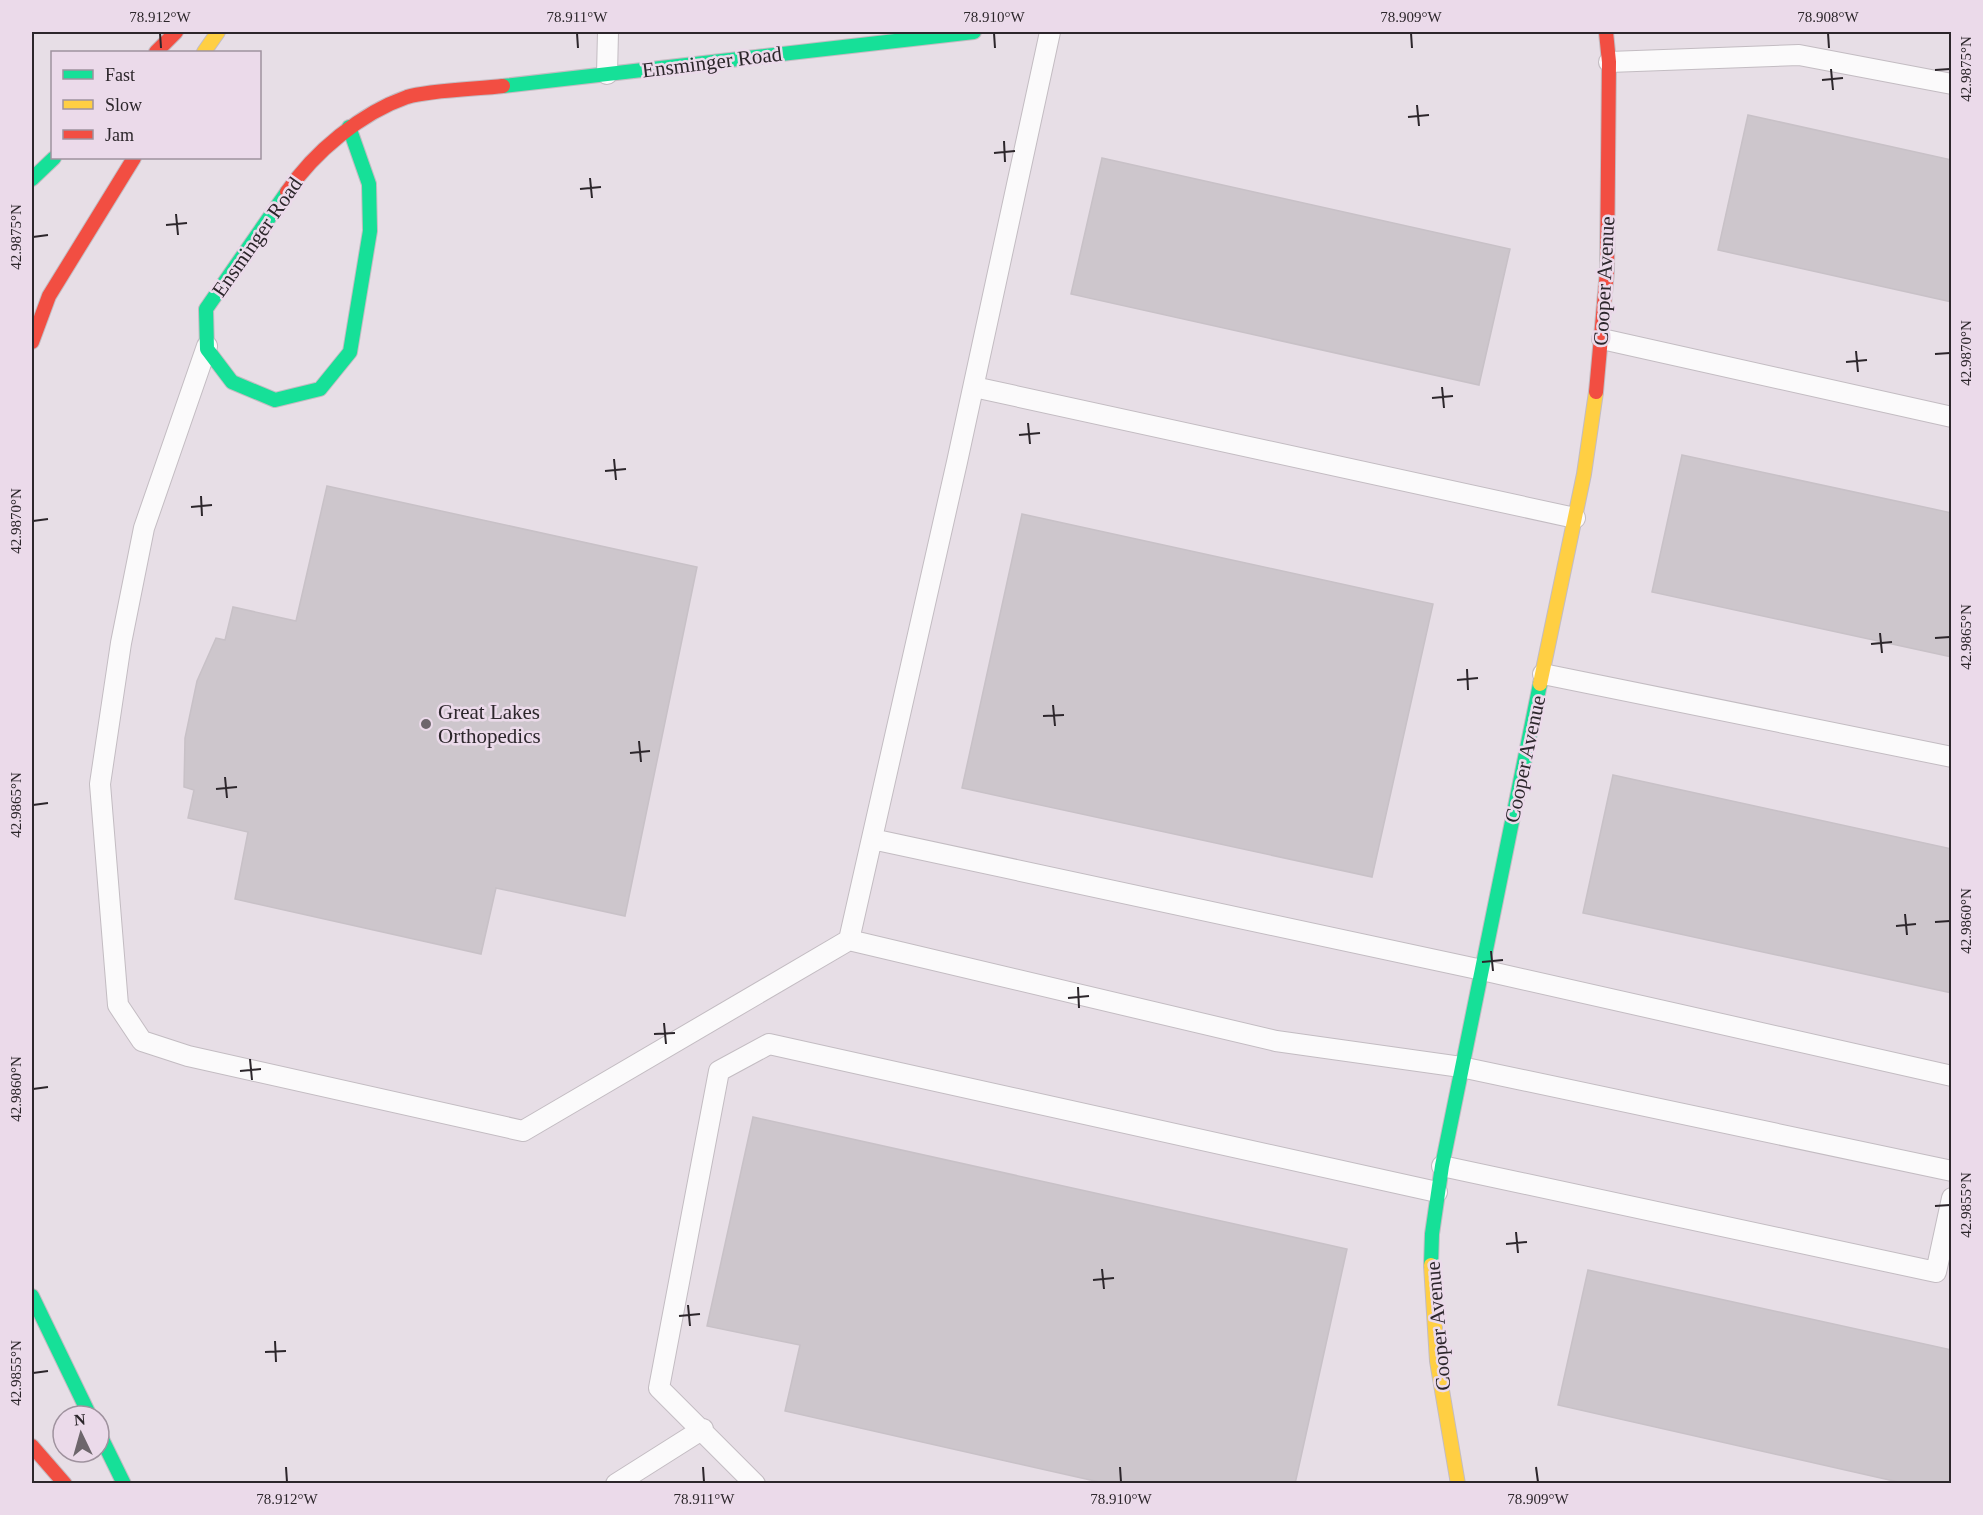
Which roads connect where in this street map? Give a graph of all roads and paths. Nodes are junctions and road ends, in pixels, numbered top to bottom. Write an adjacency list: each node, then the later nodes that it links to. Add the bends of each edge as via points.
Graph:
1 (176, 32): 7 (main road)
2 (218, 32): 8 (main road)
3 (608, 32): 10 (lane)
4 (974, 32): 10 (main road, Ensminger Road)
5 (1050, 32): 19 (lane)
6 (1606, 32): 9 (main road, Cooper Avenue)
7 (157, 51)
8 (205, 51)
9 (1609, 62): 11 (lane, via 1799,55); 16 (main road, Cooper Avenue, via 1607,271)
10 (607, 74): 12 (main road, Ensminger Road, via 408,97)
11 (1952, 84)
12 (349, 127): 18 (main road, Ensminger Road, via 300,173 206,309); 18 (main road, via 369,184 370,231 350,352 320,389 275,400 232,382)
13 (53, 159): 15 (main road)
14 (133, 159): 17 (main road, via 49,296)
15 (32, 179)
16 (1602, 339): 20 (lane); 21 (main road, Cooper Avenue)
17 (32, 342)
18 (207, 346): 25 (lane, via 144,528 121,643 100,784 118,1005 142,1041 188,1056 523,1131)
19 (974, 387): 21 (lane); 24 (lane)
20 (1952, 417)
21 (1575, 518): 22 (main road, Cooper Avenue)
22 (1543, 674): 23 (lane); 26 (main road, Cooper Avenue)
23 (1952, 757)
24 (872, 839): 25 (lane); 26 (lane)
25 (849, 940): 27 (lane, via 1276,1041)
26 (1482, 970): 27 (main road, Cooper Avenue); 28 (lane)
27 (1461, 1066): 29 (main road, Cooper Avenue); 30 (lane)
28 (1952, 1077)
29 (1442, 1167): 31 (main road, Cooper Avenue); 32 (lane, via 1936,1272)
30 (1952, 1171)
31 (1437, 1192): 35 (lane, via 769,1044 719,1071 658,1388); 42 (main road, Cooper Avenue, via 1430,1278 1437,1360)
32 (1952, 1198)
33 (32, 1296): 34 (main road)
34 (84, 1404)
35 (703, 1429): 40 (lane); 41 (lane)
36 (32, 1446): 38 (main road)
37 (111, 1457): 39 (main road)
38 (65, 1484)
39 (124, 1484)
40 (616, 1484)
41 (754, 1484)
42 (1458, 1484)

